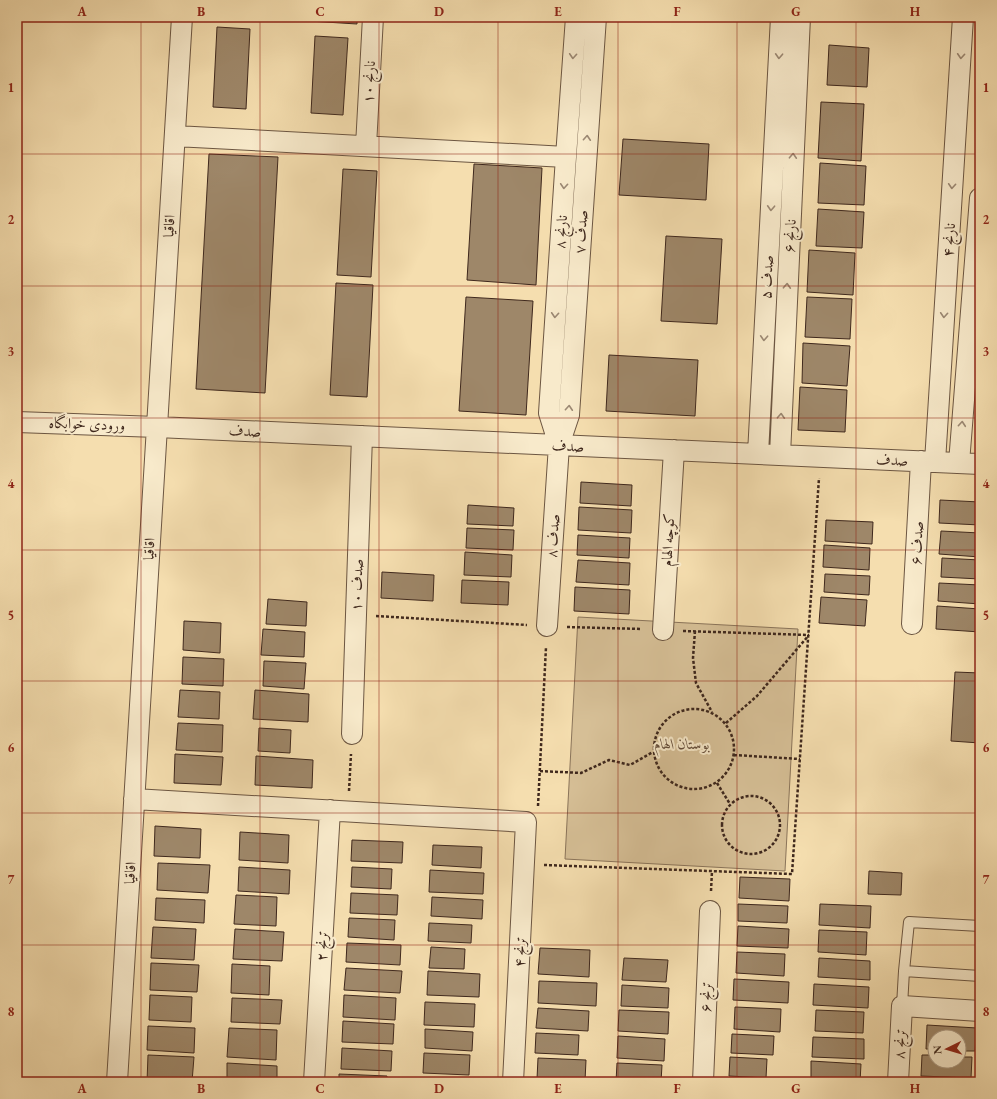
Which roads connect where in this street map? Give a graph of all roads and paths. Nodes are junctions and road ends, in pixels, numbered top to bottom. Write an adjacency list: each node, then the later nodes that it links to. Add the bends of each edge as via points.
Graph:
1 (182, 17): 8 (street, اقاقیا)
2 (373, 17): 9 (street, نارنج ۱۰)
3 (576, 17): 10 (street, نارنج ۸, one-way to 10)
4 (596, 17): 15 (street, صدف ۷, one-way to 4, via 569,415)
5 (781, 17): 17 (street, صدف ۵, one-way to 17)
6 (800, 17): 18 (street, نارنج ۶, one-way to 6)
7 (963, 17): 20 (street, نارنج ۴, one-way to 20)
8 (175, 136): 9 (street); 13 (street, اقاقیا)
9 (366, 146): 10 (street)
10 (566, 157): 15 (street, نارنج ۸, one-way to 15, via 549,412)
11 (980, 198): 21 (street, one-way to 11)
12 (17, 422): 13 (street, ورودی خوابگاه)
13 (157, 427): 14 (street, صدف); 37 (street, اقاقیا)
14 (362, 436): 15 (street, صدف); 23 (street, صدف ۱۰)
15 (559, 445): 16 (street, صدف); 25 (street, صدف ۸)
16 (674, 450): 17 (street, صدف); 26 (street, کوچه الهام)
17 (758, 454): 18 (street, صدف)
18 (780, 455): 19 (street, صدف)
19 (820, 457): 20 (street, صدف); 28 (path)
20 (928, 462): 21 (street, صدف); 24 (street, صدف ۶)
21 (959, 463): 22 (street, صدف)
22 (980, 464)
23 (356, 615): 25 (path); 31 (street, صدف ۱۰)
24 (912, 624)
25 (548, 626): 26 (path); 35 (path)
26 (663, 630): 27 (path)
27 (695, 631): 28 (path); 29 (path, via 693,658 696,683)
28 (809, 635): 30 (path, via 757,696); 34 (path)
29 (712, 713): 30 (path); 32 (path, via 696,708 679,711 665,721 659,730)
30 (726, 723): 33 (path, via 733,738)
31 (352, 734): 39 (path)
32 (653, 752): 35 (path, via 630,765 609,760 581,773); 36 (path, via 658,768 669,782 684,789 701,790)
33 (734, 755): 34 (path); 36 (path, via 729,771)
34 (800, 759): 41 (path, via 792,874)
35 (540, 771): 40 (path, via 537,808)
36 (717, 784): 38 (path)
37 (134, 799): 39 (street); 48 (street, اقاقیا)
38 (730, 804): 38 (path, via 724,814 722,827 725,838 733,848 744,854 756,854 768,849 776,841 781,829 780,817 774,806 764,798 752,795 740,797)
39 (339, 811): 40 (street); 49 (street, ترنج ۲)
40 (526, 822): 41 (street, ترنج ۴)
41 (524, 864): 50 (street, ترنج ۴)
42 (710, 911): 51 (street, ترنج ۶)
43 (980, 926): 44 (lane, via 909,922)
44 (904, 971): 45 (lane); 46 (lane)
45 (980, 976)
46 (902, 1006): 47 (street); 52 (street, ترنج ۸)
47 (980, 1011)
48 (117, 1082)
49 (314, 1082)
50 (513, 1082)
51 (703, 1082)
52 (898, 1082)

